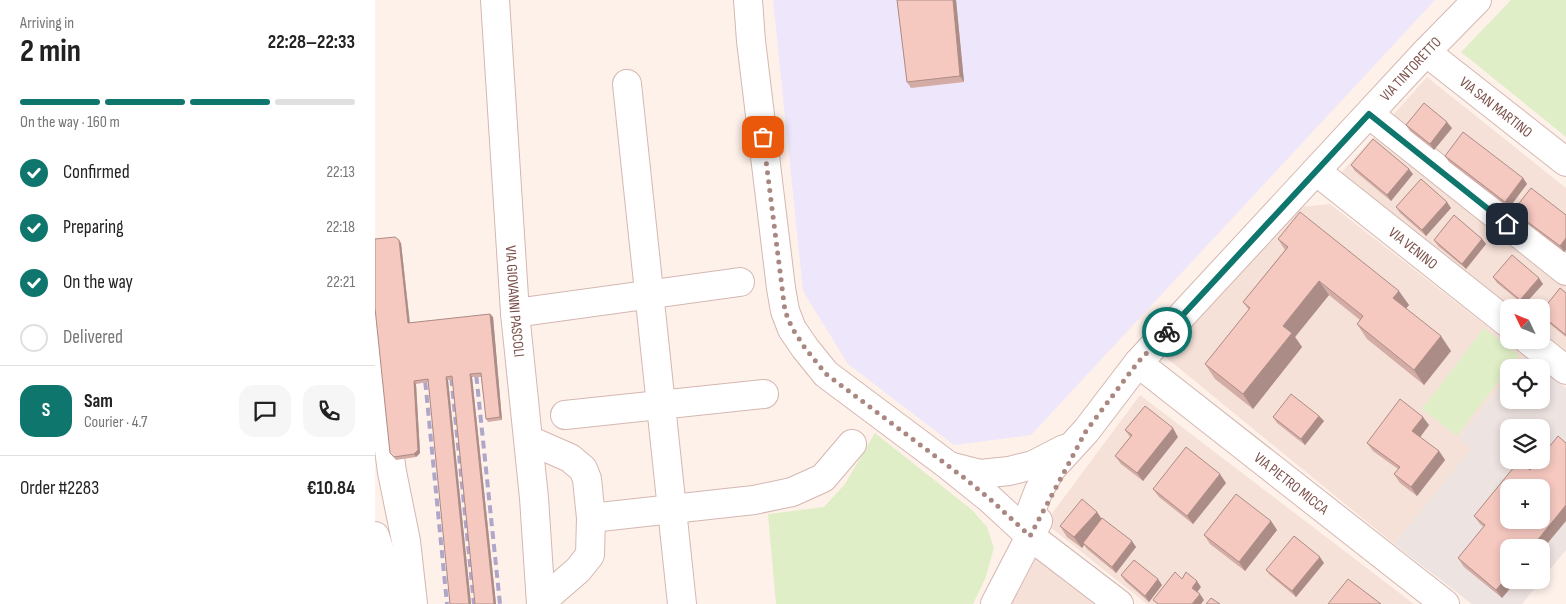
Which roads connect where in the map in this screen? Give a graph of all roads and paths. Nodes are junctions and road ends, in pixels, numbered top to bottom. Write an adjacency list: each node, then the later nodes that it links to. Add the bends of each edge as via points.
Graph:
1 (495, 0): 12 (street, VIA GIOVANNI PASCOLI)
2 (748, 0): 26 (street, via 781,288 792,328 826,374)
3 (1477, 0): 4 (street, VIA TINTORETTO)
4 (1426, 52): 6 (street, VIA TINTORETTO); 7 (street, VIA SAN MARTINO)
5 (627, 84): 11 (street)
6 (1369, 114): 8 (street, VIA TINTORETTO); 9 (street)
7 (1566, 162)
8 (1316, 171): 14 (street, VIA VENINO); 16 (street, VIA TINTORETTO)
9 (1566, 271)
10 (740, 282): 11 (street)
11 (648, 294): 12 (street); 19 (street)
12 (515, 313): 23 (street, VIA GIOVANNI PASCOLI)
13 (375, 316): 21 (street)
14 (1500, 317)
15 (1539, 349): 17 (street)
16 (1138, 362): 22 (street, VIA TINTORETTO); 37 (street, VIA PIETRO MICCA)
17 (1566, 370)
18 (764, 394): 19 (street)
19 (660, 405): 20 (street); 27 (street)
20 (565, 415)
21 (386, 427): 25 (street); 33 (street, via 406,541)
22 (1079, 438): 26 (street, VIA TINTORETTO, via 1033,465 1009,471 980,474); 30 (street, VIA TINTORETTO)
23 (529, 440): 28 (street, via 570,458 583,470); 31 (street, VIA GIOVANNI PASCOLI)
24 (851, 444): 27 (street, via 823,478 792,492 754,500)
25 (375, 452)
26 (949, 466): 30 (street)
27 (672, 509): 28 (street); 34 (street)
28 (591, 518): 31 (street, via 590,555)
29 (375, 536): 32 (street)
30 (1030, 536): 35 (street, VIA TINTORETTO); 36 (street)
31 (541, 603)
32 (389, 604)
33 (413, 604)
34 (682, 604)
35 (995, 604)
36 (1119, 604)
37 (1445, 604)

